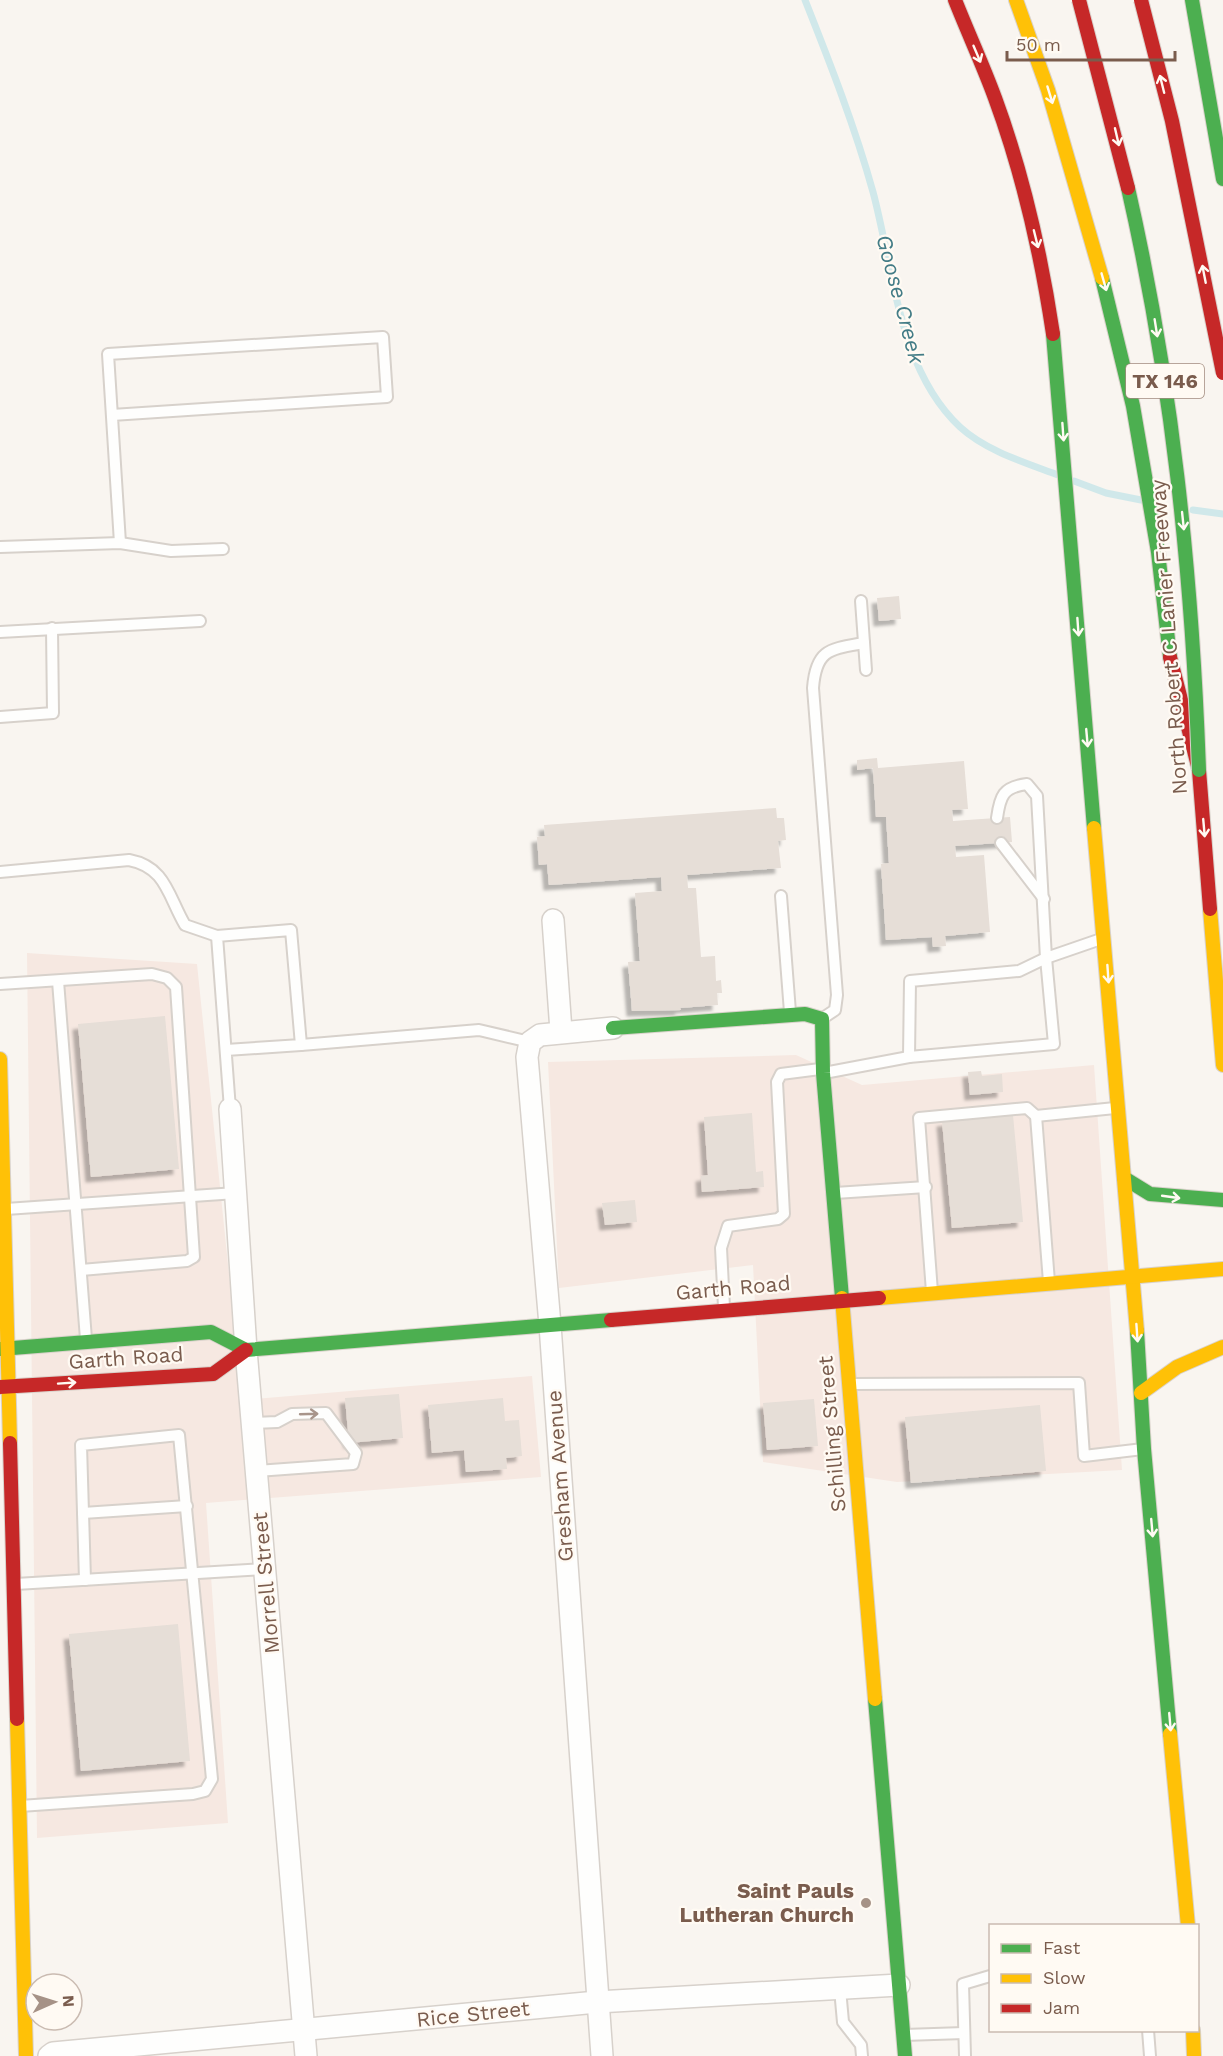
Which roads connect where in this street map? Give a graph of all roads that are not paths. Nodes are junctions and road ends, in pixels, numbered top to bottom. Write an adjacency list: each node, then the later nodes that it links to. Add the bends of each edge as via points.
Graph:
1 (955, 0): 27 (main road, one-way to 27, via 995,97 1025,193 1053,333)
2 (1016, 0): 19 (main road, one-way to 19, bridge, via 1048,90 1110,304 1133,406 1158,552 1169,652)
3 (1079, 0): 19 (main road, North Robert C Lanier Freeway / TX 146, one-way to 19, bridge, via 1126,176 1173,434 1192,610)
4 (1141, 0): 7 (main road, TX 146, one-way to 4, bridge, via 1172,121)
5 (1191, 0): 6 (main road)
6 (1223, 179)
7 (1223, 373)
8 (112, 415): 8 (lane, via 108,354 383,337 387,397); 9 (lane)
9 (120, 543): 10 (lane); 11 (lane, via 171,551)
10 (0, 547)
11 (223, 549)
12 (861, 601): 16 (lane)
13 (200, 621): 14 (lane)
14 (52, 628): 15 (lane); 18 (lane, via 53,713)
15 (0, 632)
16 (864, 643): 17 (lane); 32 (lane, via 824,653 814,667 837,995 835,1010)
17 (866, 670)
18 (0, 717)
19 (1199, 770): 40 (main road, North Robert C Lanier Freeway / TX 146, one-way to 40)
20 (997, 818): 24 (lane, via 1000,795 1007,789 1027,784 1037,796)
21 (1001, 843): 24 (lane)
22 (0, 872): 26 (lane, via 129,860 146,863 158,873 185,925)
23 (781, 896): 31 (lane)
24 (1044, 900): 28 (lane)
25 (553, 920): 34 (street)
26 (217, 936): 36 (lane, via 291,930); 37 (lane)
27 (1105, 937): 28 (lane); 42 (main road, one-way to 42)
28 (1046, 958): 38 (lane, via 1019,971 910,981); 38 (lane, via 1054,1044)
29 (58, 981): 30 (lane); 50 (lane, via 152,975 167,978 176,987); 52 (lane)
30 (0, 984)
31 (790, 1015): 32 (main road); 33 (main road)
32 (822, 1019): 41 (main road, Schilling Street)
33 (613, 1028): 34 (street)
34 (561, 1031): 35 (street, via 540,1035)
35 (530, 1042): 36 (lane, via 479,1030); 61 (street, Gresham Avenue, via 527,1057)
36 (301, 1045): 37 (lane)
37 (226, 1050): 43 (lane)
38 (909, 1057): 41 (lane)
39 (0, 1059): 45 (main road)
40 (1223, 1065)
41 (823, 1071): 49 (main road, Schilling Street); 60 (lane, via 788,1071 777,1082 784,1214 778,1219 728,1226 721,1248)
42 (1117, 1108): 44 (lane); 46 (main road)
43 (230, 1109): 48 (street, Morrell Street)
44 (1036, 1116): 47 (lane, via 1027,1108 919,1118); 57 (lane)
45 (1, 1117): 53 (main road)
46 (1124, 1178): 51 (main road, one-way to 51, via 1150,1194); 56 (main road)
47 (926, 1187): 49 (lane); 58 (lane)
48 (236, 1193): 50 (lane); 65 (street, Morrell Street)
49 (835, 1193): 59 (main road, Schilling Street)
50 (192, 1196): 52 (lane); 55 (lane, via 194,1257 188,1261)
51 (1223, 1200)
52 (76, 1204): 53 (lane); 55 (lane)
53 (3, 1209): 64 (main road)
54 (1223, 1269): 56 (main road, Garth Road)
55 (81, 1270): 62 (lane)
56 (1134, 1275): 57 (main road, Garth Road); 68 (main road, one-way to 68)
57 (1049, 1282): 58 (main road, Garth Road)
58 (932, 1293): 59 (main road, Garth Road)
59 (842, 1300): 60 (main road, Garth Road); 66 (main road, Schilling Street)
60 (724, 1310): 61 (main road, Garth Road)
61 (550, 1325): 65 (main road, Garth Road); 86 (street, Gresham Avenue)
62 (86, 1343): 64 (main road, Garth Road); 65 (main road, Garth Road, via 211,1332)
63 (1223, 1347): 68 (main road, via 1177,1367)
64 (4, 1349): 67 (main road)
65 (246, 1350): 67 (main road, Garth Road, one-way to 65, via 213,1374); 69 (street, Morrell Street)
66 (849, 1384): 70 (lane, via 1079,1383 1084,1456); 84 (main road, Schilling Street)
67 (4, 1387): 72 (main road)
68 (1141, 1393): 70 (main road)
69 (253, 1423): 71 (street, Morrell Street); 71 (lane, one-way to 71, via 277,1422 292,1414 326,1413 357,1453 352,1464)
70 (1144, 1449): 82 (main road, one-way to 82)
71 (256, 1472): 75 (street, Morrell Street)
72 (6, 1474): 78 (main road)
73 (186, 1506): 74 (lane); 74 (lane, via 179,1435 81,1445); 76 (lane)
74 (83, 1513): 77 (lane)
75 (265, 1569): 76 (lane); 87 (street, Morrell Street)
76 (193, 1574): 77 (lane); 81 (lane, via 212,1779 205,1791)
77 (86, 1580): 78 (lane)
78 (7, 1584): 79 (main road)
79 (15, 1622): 80 (lane); 81 (main road, via 13,1689)
80 (0, 1623)
81 (20, 1806): 92 (main road)
82 (1188, 1924)
83 (989, 1976): 90 (lane, via 963,1984)
84 (899, 1985): 85 (street, Rice Street); 91 (main road, Schilling Street)
85 (840, 1989): 86 (street, Rice Street); 96 (lane, via 843,2022 861,2045)
86 (597, 2002): 87 (street, Rice Street); 95 (street, Gresham Avenue)
87 (304, 2031): 93 (street, Rice Street); 94 (street, Morrell Street)
88 (1148, 2032): 99 (lane)
89 (1193, 2032): 100 (main road)
90 (964, 2033): 91 (lane); 98 (lane)
91 (904, 2035): 97 (main road, Schilling Street)
92 (26, 2056)
93 (49, 2056)
94 (306, 2056)
95 (602, 2056)
96 (862, 2056)
97 (905, 2056)
98 (965, 2056)
99 (1150, 2056)
100 (1194, 2056)

